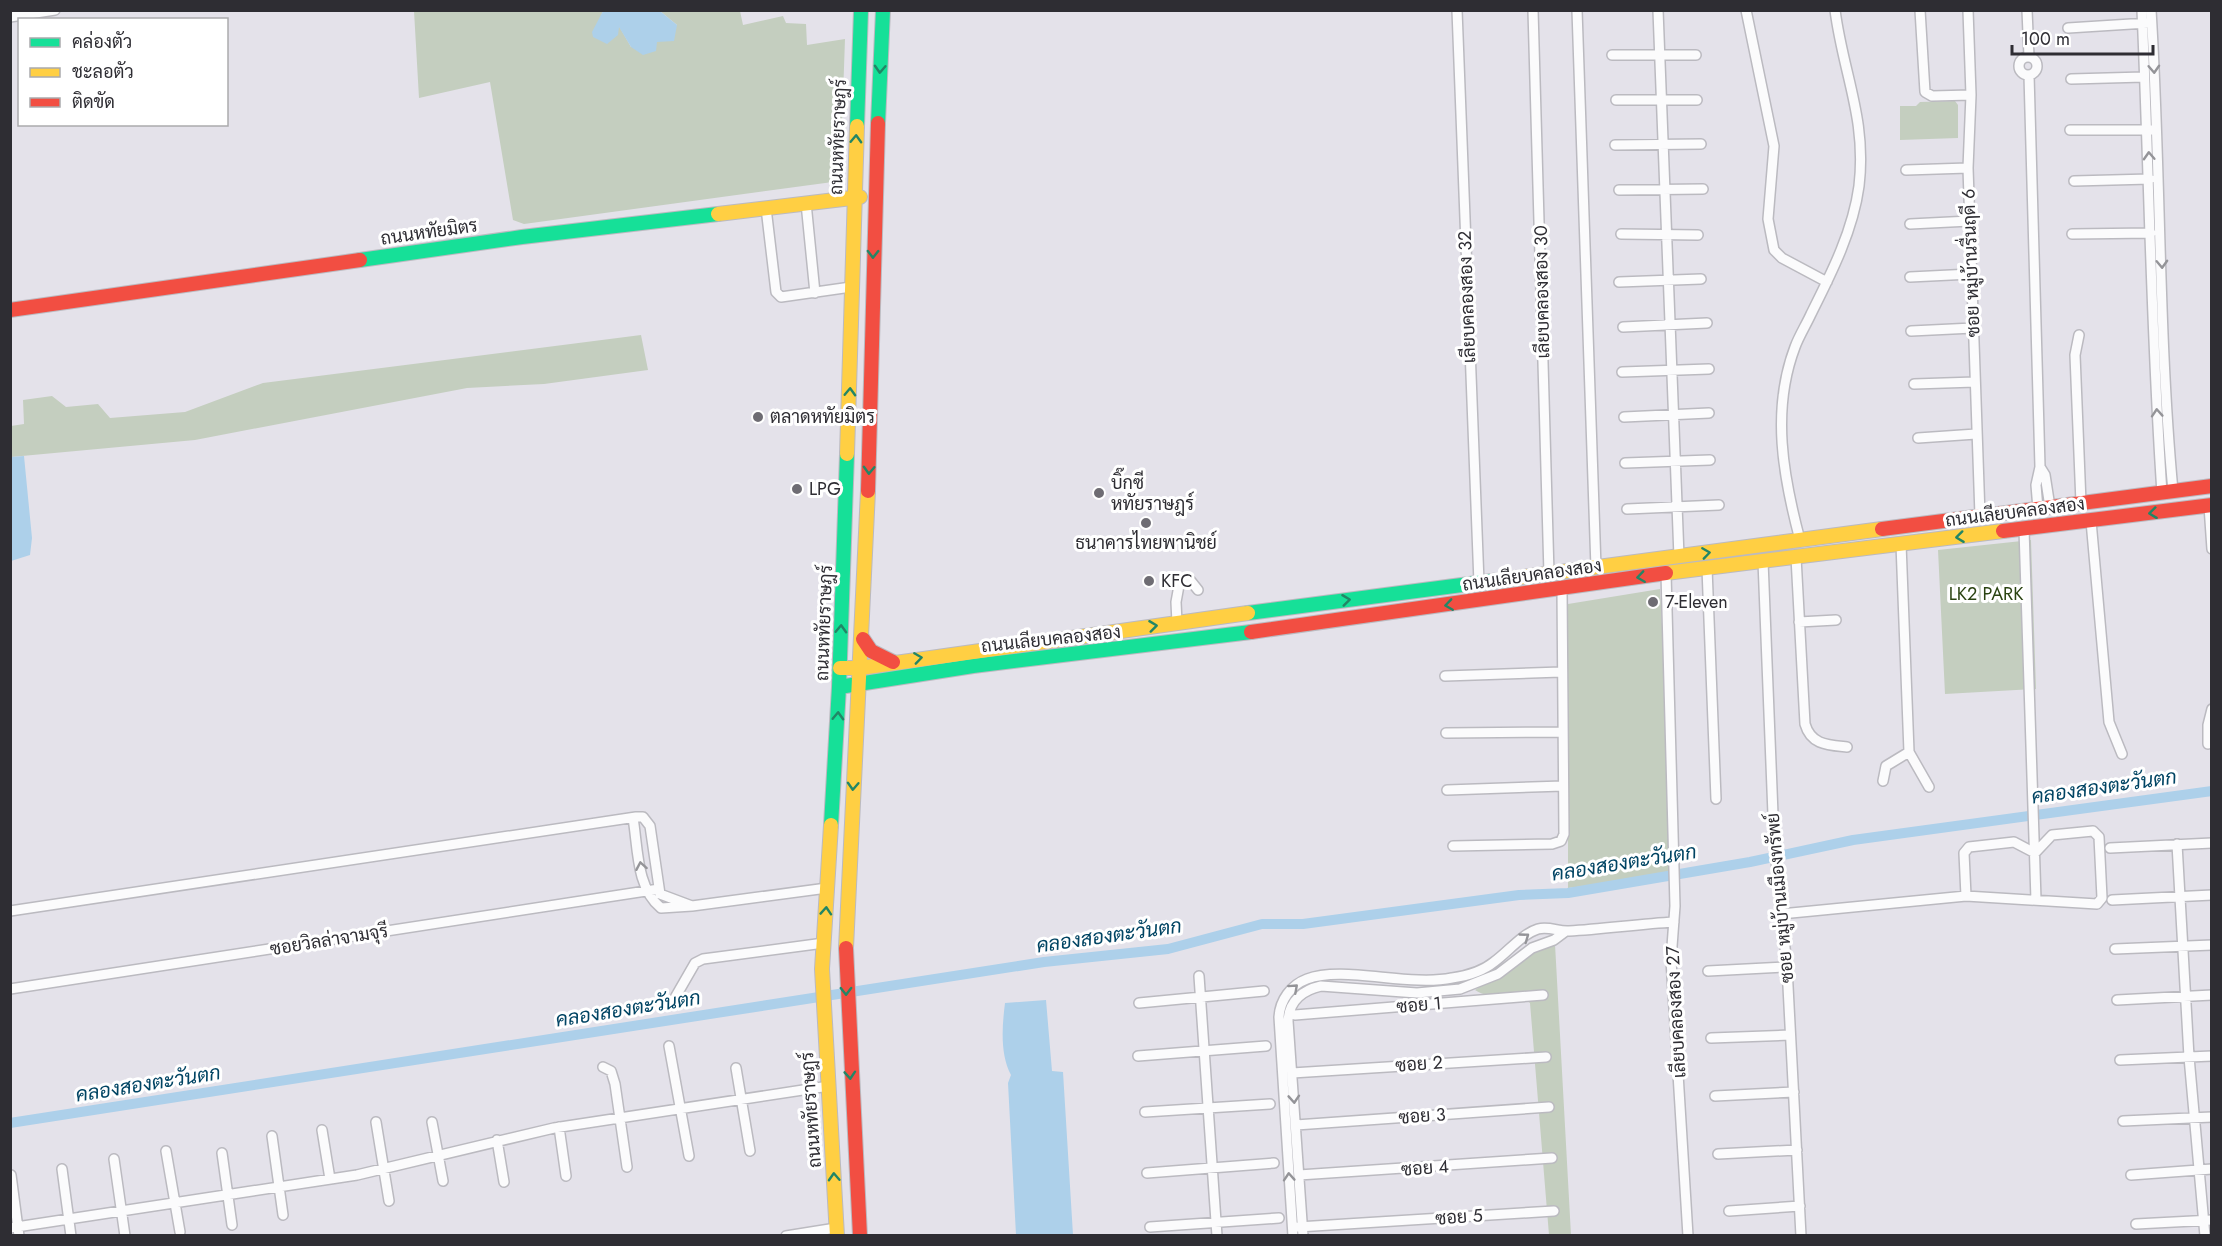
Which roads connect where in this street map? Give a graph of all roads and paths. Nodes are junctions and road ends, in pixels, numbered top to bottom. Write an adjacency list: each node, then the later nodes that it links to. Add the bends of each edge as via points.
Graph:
1 (55, 10): 15 (street)
2 (861, 10): 40 (main road, ถนนหทัยราษฎร์, one-way to 2)
3 (883, 10): 39 (main road, ถนนหทัยราษฎร์, one-way to 39)
4 (1457, 10): 102 (street, เลียบคลองสอง 32)
5 (1533, 10): 101 (street, เลียบคลองสอง 30)
6 (1577, 10): 98 (street)
7 (1658, 10): 19 (street)
8 (1746, 10): 55 (street, via 1774,146 1768,219 1774,250)
9 (1835, 10): 55 (street, via 1856,103 1860,165 1854,210)
10 (1920, 10): 23 (street, via 1925,92 1932,96)
11 (1968, 10): 23 (street, ซอย หมู่บ้านรื่นฤดี 6)
12 (2027, 10): 87 (street, via 2029,57 2036,61 2037,69 2029,75 2040,467 2037,481)
13 (2142, 10): 16 (street)
14 (2151, 10): 16 (street)
15 (10, 17)
16 (2147, 23): 17 (street); 21 (street); 28 (street, one-way to 28)
17 (2068, 28)
18 (1612, 55): 19 (street)
19 (1659, 55): 20 (street); 24 (street)
20 (1696, 55)
21 (2145, 77): 22 (street); 28 (street)
22 (2072, 79)
23 (1971, 95): 32 (street, ซอย หมู่บ้านรื่นฤดี 6)
24 (1660, 99): 25 (street); 26 (street); 31 (street)
25 (1616, 100)
26 (1697, 100)
27 (2070, 130): 28 (street)
28 (2152, 130): 34 (street, one-way to 28); 58 (street, one-way to 58)
29 (1701, 144): 31 (street)
30 (1616, 145): 31 (street)
31 (1662, 145): 38 (street)
32 (1968, 168): 33 (street); 43 (street, ซอย หมู่บ้านรื่นฤดี 6)
33 (1906, 170)
34 (2150, 179): 35 (street); 45 (street)
35 (2074, 181)
36 (1703, 189): 38 (street)
37 (1618, 190): 38 (street)
38 (1663, 191): 48 (street)
39 (874, 196): 40 (main road, ถนนหทัยมิตร); 110 (main road, ถนนหทัยราษฎร์, one-way to 110)
40 (853, 197): 41 (main road, ถนนหทัยมิตร); 56 (main road, ถนนหทัยราษฎร์)
41 (806, 203): 42 (main road, ถนนหทัยมิตร); 57 (street)
42 (766, 208): 57 (street, via 776,292 781,297); 60 (main road, ถนนหทัยมิตร, via 522,237)
43 (1970, 221): 44 (street); 50 (street, ซอย หมู่บ้านรื่นฤดี 6)
44 (1910, 224)
45 (2151, 233): 47 (street); 59 (street)
46 (1621, 234): 48 (street)
47 (2072, 234)
48 (1665, 235): 49 (street); 53 (street)
49 (1698, 235)
50 (1971, 274): 51 (street); 64 (street, ซอย หมู่บ้านรื่นฤดี 6)
51 (1910, 277)
52 (1701, 279): 53 (street)
53 (1667, 281): 54 (street); 62 (street)
54 (1619, 282)
55 (1827, 282): 92 (street, via 1795,345 1782,406 1780,429 1788,497)
56 (851, 287): 57 (street); 112 (main road, ถนนหทัยราษฎร์, one-way to 56)
57 (815, 293)
58 (2163, 301): 59 (street); 77 (street)
59 (2152, 302): 77 (street, one-way to 59)
60 (10, 310)
61 (1707, 323): 62 (street)
62 (1669, 325): 63 (street); 68 (street)
63 (1623, 327)
64 (1973, 328): 65 (street); 70 (street, ซอย หมู่บ้านรื่นฤดี 6)
65 (1911, 331)
66 (2079, 335): 83 (street, via 2074,355)
67 (1709, 369): 68 (street)
68 (1671, 371): 69 (street); 73 (street)
69 (1622, 372)
70 (1975, 382): 71 (street); 75 (street, ซอย หมู่บ้านรื่นฤดี 6)
71 (1914, 384)
72 (1709, 413): 73 (street)
73 (1673, 415): 74 (street); 79 (street)
74 (1624, 417)
75 (1976, 434): 76 (street); 89 (street, ซอย หมู่บ้านรื่นฤดี 6)
76 (1918, 438)
77 (2164, 440): 82 (street)
78 (1710, 459): 79 (street)
79 (1675, 462): 80 (street); 86 (street)
80 (1625, 463)
81 (2211, 486): 82 (main road, ถนนเลียบคลองสอง)
82 (2168, 492): 83 (main road, ถนนเลียบคลองสอง)
83 (2081, 503): 87 (main road, ถนนเลียบคลองสอง)
84 (1719, 505): 86 (street)
85 (2210, 506): 90 (main road, ถนนเลียบคลองสอง, one-way to 90); 94 (street)
86 (1677, 508): 88 (street); 95 (street)
87 (2044, 508): 89 (main road, ถนนเลียบคลองสอง)
88 (1627, 509)
89 (1980, 516): 92 (main road, ถนนเลียบคลองสอง)
90 (2091, 520): 91 (main road, ถนนเลียบคลองสอง); 126 (street, via 2109,722)
91 (2024, 529): 93 (main road, ถนนเลียบคลองสอง, one-way to 93); 137 (street)
92 (1800, 540): 95 (main road, ถนนเลียบคลองสอง, one-way to 92)
93 (1901, 544): 96 (main road, ถนนเลียบคลองสอง); 125 (street)
94 (2211, 549)
95 (1679, 556): 98 (main road, ถนนเลียบคลองสอง)
96 (1796, 557): 97 (main road, ถนนเลียบคลองสอง); 107 (street)
97 (1763, 561): 99 (main road, ถนนเลียบคลองสอง); 148 (street, ซอย หมู่บ้านเมืองทรัพย์, via 1774,840)
98 (1596, 568): 101 (main road, ถนนเลียบคลองสอง)
99 (1707, 568): 100 (main road, ถนนเลียบคลองสอง); 131 (street)
100 (1665, 573): 103 (main road, ถนนเลียบคลองสอง, one-way to 103); 149 (street, เลียบคลองสอง 27)
101 (1549, 574): 102 (main road, ถนนเลียบคลองสอง)
102 (1479, 583): 105 (main road, ถนนเลียบคลองสอง, one-way to 102)
103 (1562, 589): 109 (main road, ถนนเลียบคลองสอง, one-way to 109); 114 (street)
104 (1198, 590): 108 (street, via 1190,580 1180,580)
105 (1314, 604): 108 (main road, ถนนเลียบคลองสอง); 109 (main road)
106 (1836, 620): 107 (street)
107 (1799, 622): 124 (street, via 1808,733 1822,744)
108 (1177, 623): 111 (main road, ถนนเลียบคลองสอง, one-way to 108)
109 (1318, 624): 116 (main road, ถนนเลียบคลองสอง)
110 (863, 639): 111 (main road, via 871,651); 113 (main road, ถนนหทัยราษฎร์)
111 (893, 662): 113 (main road, ถนนเลียบคลองสอง)
112 (840, 668): 113 (main road, ถนนเลียบคลองสอง); 118 (main road, ถนนหทัยราษฎร์)
113 (860, 668): 117 (main road, ถนนหทัยราษฎร์)
114 (1561, 672): 115 (street); 121 (street)
115 (1445, 676)
116 (886, 680): 117 (main road, ถนนเลียบคลองสอง); 119 (main road)
117 (859, 686): 118 (main road, ถนนเลียบคลองสอง); 119 (main road, ถนนหทัยราษฎร์)
118 (839, 687): 138 (main road, ถนนหทัยราษฎร์, one-way to 118)
119 (858, 703): 253 (main road, ถนนหทัยราษฎร์, one-way to 253, via 845,965)
120 (2211, 709): 123 (street)
121 (1562, 732): 122 (street); 128 (street)
122 (1446, 733)
123 (2208, 744)
124 (1847, 747)
125 (1909, 752): 127 (street, via 1886,766); 129 (street)
126 (2122, 754)
127 (1883, 782)
128 (1563, 786): 130 (street); 135 (street, via 1561,841)
129 (1929, 787)
130 (1447, 790)
131 (1716, 799)
132 (633, 818): 139 (street, via 643,818 650,826); 140 (street, one-way to 132); 147 (street)
133 (2211, 843): 134 (street)
134 (2177, 844): 136 (street); 143 (street)
135 (1453, 846)
136 (2110, 848)
137 (2035, 849): 142 (street, via 2014,842 1969,847 1964,853); 144 (street); 144 (street, via 2052,835 2097,833 2102,898 2092,905)
138 (827, 888): 146 (street); 151 (main road, ถนนหทัยราษฎร์, one-way to 138)
139 (659, 889): 140 (street, ซอยวิลล่าจามจุรี); 146 (street, via 664,897)
140 (647, 891): 146 (street, via 661,908); 161 (street, ซอยวิลล่าจามจุรี)
141 (2211, 895): 143 (street)
142 (1966, 896): 144 (street); 148 (street)
143 (2180, 897): 145 (street); 153 (street)
144 (2036, 900)
145 (2112, 900)
146 (692, 906)
147 (10, 911)
148 (1781, 914): 156 (street, ซอย หมู่บ้านเมืองทรัพย์)
149 (1674, 922): 150 (street); 255 (street, เลียบคลองสอง 27, via 1671,960)
150 (1566, 932): 155 (street, one-way to 150, via 1531,932 1550,928); 158 (street, via 1532,948)
151 (824, 943): 167 (street, via 703,959); 186 (main road, ถนนหทัยราษฎร์)
152 (2211, 945): 153 (street)
153 (2183, 946): 154 (street); 168 (street)
154 (2115, 950)
155 (1492, 964): 158 (street); 160 (street, via 1451,979)
156 (1787, 967): 157 (street); 173 (street, ซอย หมู่บ้านเมืองทรัพย์)
157 (1708, 971)
158 (1498, 974): 163 (street, via 1460,989)
159 (1199, 976): 164 (street)
160 (1409, 981): 163 (street); 247 (street, one-way to 160, via 1280,1006 1291,989 1309,978 1347,975)
161 (10, 989)
162 (1264, 991): 164 (street)
163 (1412, 992): 171 (street); 185 (street, via 1322,986 1306,991 1295,1000 1288,1014)
164 (1201, 995): 170 (street); 177 (street)
165 (1543, 995): 171 (street, ซอย 1)
166 (2211, 995): 168 (street)
167 (676, 996)
168 (2186, 996): 169 (street); 181 (street)
169 (2117, 1000)
170 (1139, 1003)
171 (1418, 1005): 172 (street, ซอย 1)
172 (1295, 1015)
173 (1790, 1035): 174 (street); 187 (street, ซอย หมู่บ้านเมืองทรัพย์)
174 (1711, 1038)
175 (669, 1046): 192 (street)
176 (1266, 1046): 177 (street)
177 (1204, 1051): 178 (street); 193 (street)
178 (1138, 1056)
179 (2211, 1056): 181 (street)
180 (1546, 1057): 185 (street, ซอย 2)
181 (2189, 1057): 182 (street); 197 (street)
182 (2120, 1060)
183 (603, 1067): 196 (street, via 611,1071)
184 (736, 1068): 189 (street)
185 (1292, 1073): 201 (street, one-way to 201)
186 (829, 1086): 189 (street); 249 (main road, ถนนหทัยราษฎร์, one-way to 186)
187 (1794, 1092): 188 (street); 206 (street, ซอย หมู่บ้านเมืองทรัพย์)
188 (1715, 1096)
189 (741, 1100): 192 (street); 208 (street)
190 (1270, 1104): 193 (street)
191 (1549, 1107): 201 (street, ซอย 3)
192 (681, 1108): 196 (street); 212 (street)
193 (1208, 1109): 194 (street); 217 (street)
194 (1145, 1112)
195 (2211, 1117): 197 (street)
196 (619, 1118): 202 (street); 216 (street)
197 (2194, 1118): 198 (street); 221 (street)
198 (2123, 1121)
199 (376, 1122): 219 (street)
200 (432, 1122): 210 (street)
201 (1296, 1125): 224 (street)
202 (558, 1127): 205 (street); 226 (street)
203 (322, 1130): 227 (street)
204 (272, 1136): 230 (street)
205 (497, 1140): 210 (street); 229 (street)
206 (1797, 1150): 211 (street); 234 (street, ซอย หมู่บ้านเมืองทรัพย์)
207 (166, 1151): 233 (street)
208 (750, 1151)
209 (222, 1154): 231 (street)
210 (438, 1154): 219 (street); 228 (street)
211 (1718, 1154)
212 (689, 1156)
213 (1552, 1158): 224 (street, ซอย 4)
214 (114, 1159): 235 (street)
215 (1274, 1163): 217 (street)
216 (627, 1167)
217 (1212, 1167): 222 (street); 242 (street)
218 (62, 1169): 239 (street)
219 (383, 1169): 227 (street); 232 (street)
220 (2211, 1169): 221 (street)
221 (2200, 1170): 225 (street); 241 (street)
222 (1147, 1173)
223 (11, 1175): 246 (street)
224 (1299, 1175): 247 (street)
225 (2131, 1175)
226 (566, 1176)
227 (330, 1179): 230 (street)
228 (443, 1181)
229 (504, 1182)
230 (279, 1187): 231 (street); 238 (street)
231 (228, 1194): 233 (street); 244 (street)
232 (389, 1201)
233 (174, 1202): 235 (street); 248 (street)
234 (1800, 1206): 237 (street); 256 (street, ซอย หมู่บ้านเมืองทรัพย์)
235 (122, 1210): 239 (street); 251 (street)
236 (1554, 1211): 247 (street, ซอย 5)
237 (1729, 1211)
238 (283, 1215)
239 (69, 1218): 246 (street); 250 (street)
240 (1279, 1218): 242 (street)
241 (2208, 1220): 243 (street); 257 (street)
242 (1216, 1223): 245 (street); 254 (street)
243 (2136, 1224)
244 (232, 1225)
245 (1150, 1227)
246 (16, 1230)
247 (1298, 1231)
248 (180, 1232)
249 (836, 1232): 252 (street)
250 (71, 1236)
251 (126, 1236)
252 (786, 1236)
253 (860, 1236)
254 (1217, 1236)
255 (1688, 1236)
256 (1801, 1236)
257 (2205, 1236)

